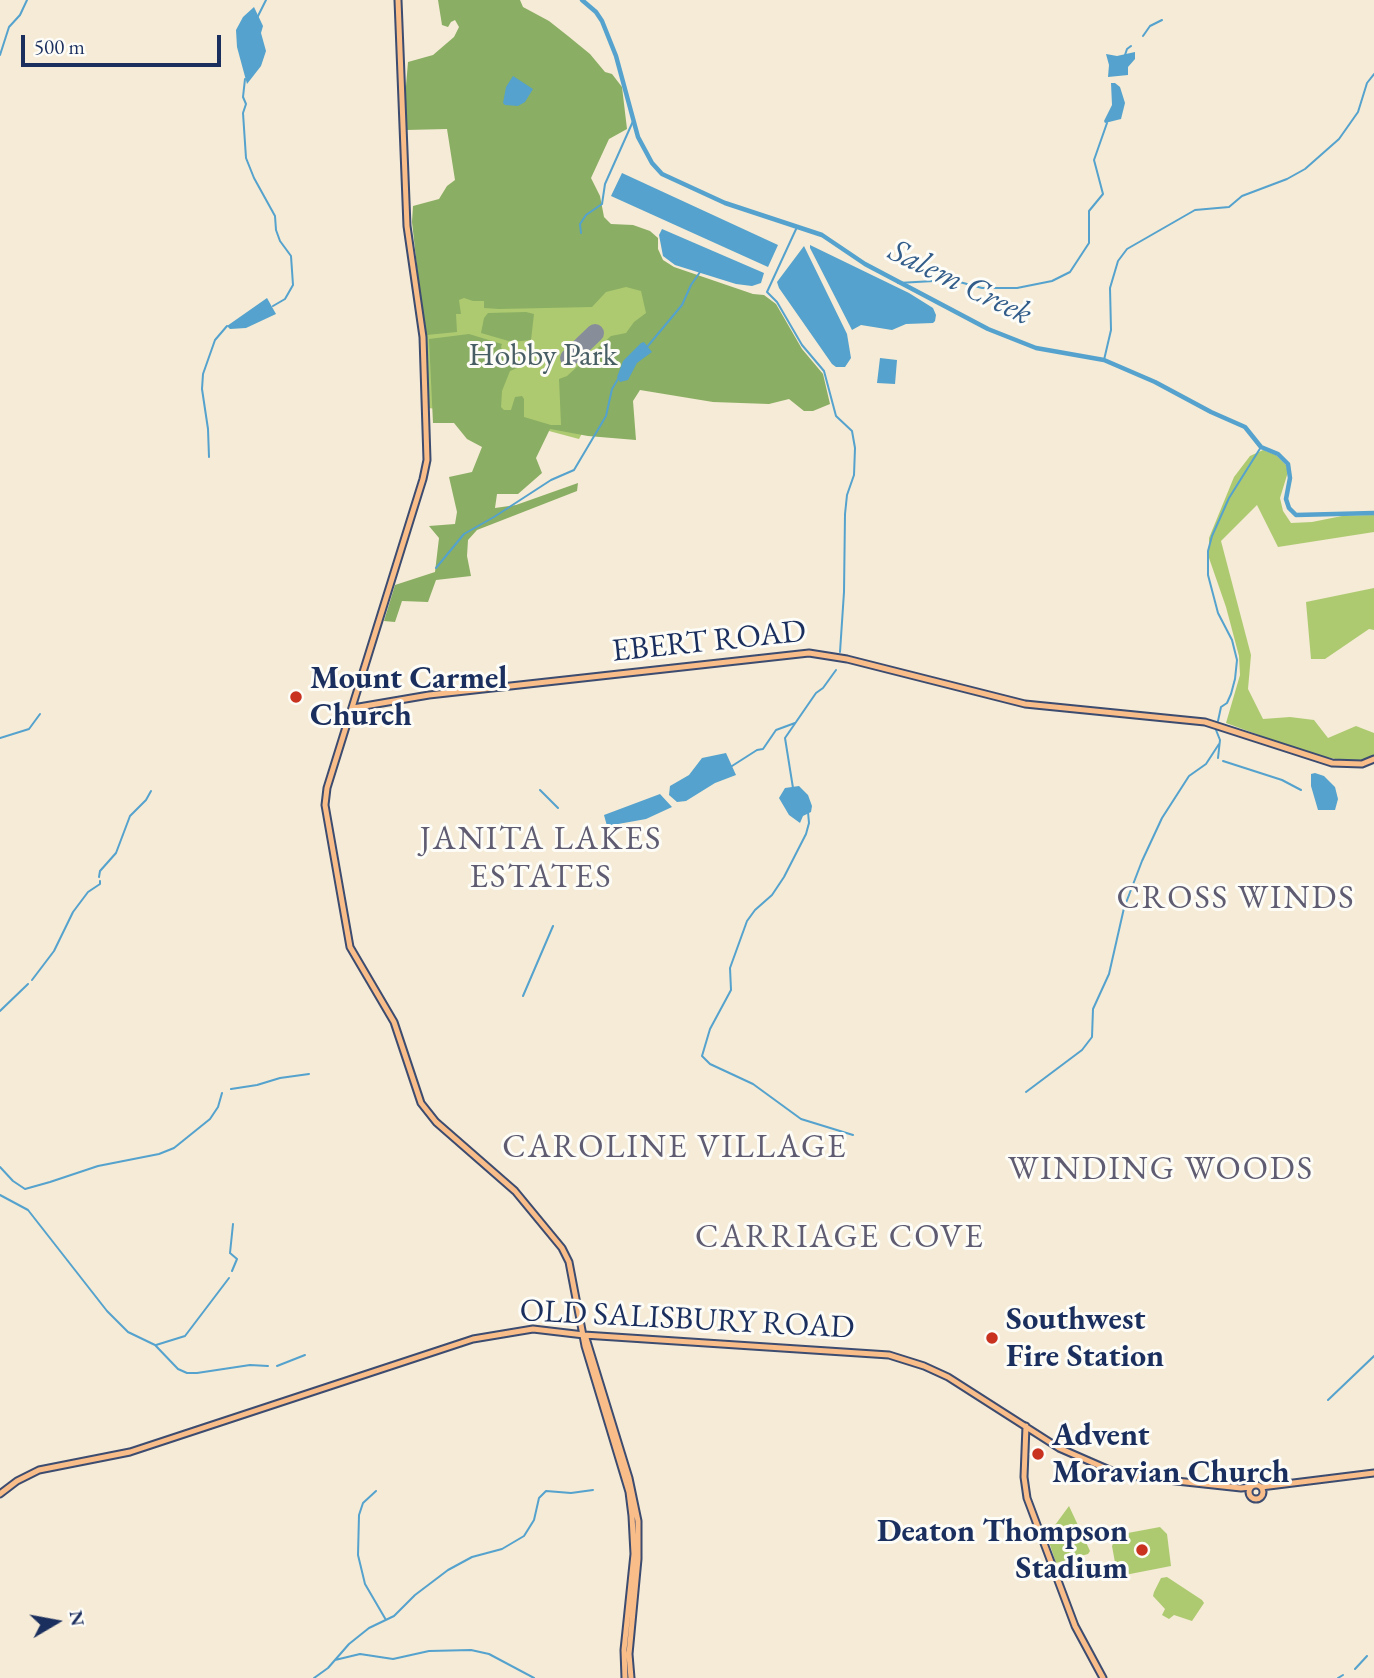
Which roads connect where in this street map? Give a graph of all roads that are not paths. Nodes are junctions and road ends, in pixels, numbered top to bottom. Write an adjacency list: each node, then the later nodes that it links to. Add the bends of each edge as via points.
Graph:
1 (398, 0): 2 (main road, via 407,226 424,337 427,460)
2 (353, 708): 3 (main road, EBERT ROAD, via 429,695 809,653 1025,705 1191,720 1332,763 1362,764); 4 (main road, via 325,805 350,947 394,1022 425,1109 515,1191 565,1253)
3 (1374, 759)
4 (584, 1335): 5 (main road, OLD SALISBURY ROAD, via 889,1355 948,1377); 9 (main road, OLD SALISBURY ROAD, via 533,1329 472,1339 130,1452 39,1471); 10 (main road, via 632,1516 634,1554); 11 (main road, via 636,1507 639,1545)
5 (1026, 1426): 7 (main road, OLD SALISBURY ROAD, via 1066,1452 1121,1475); 12 (main road, via 1027,1498 1075,1626)
6 (1374, 1473): 8 (main road)
7 (1250, 1490): 8 (main road, OLD SALISBURY ROAD, via 1256,1485); 8 (main road, OLD SALISBURY ROAD, via 1256,1498)
8 (1261, 1490)
9 (0, 1494)
10 (625, 1678)
11 (631, 1678)
12 (1103, 1678)

